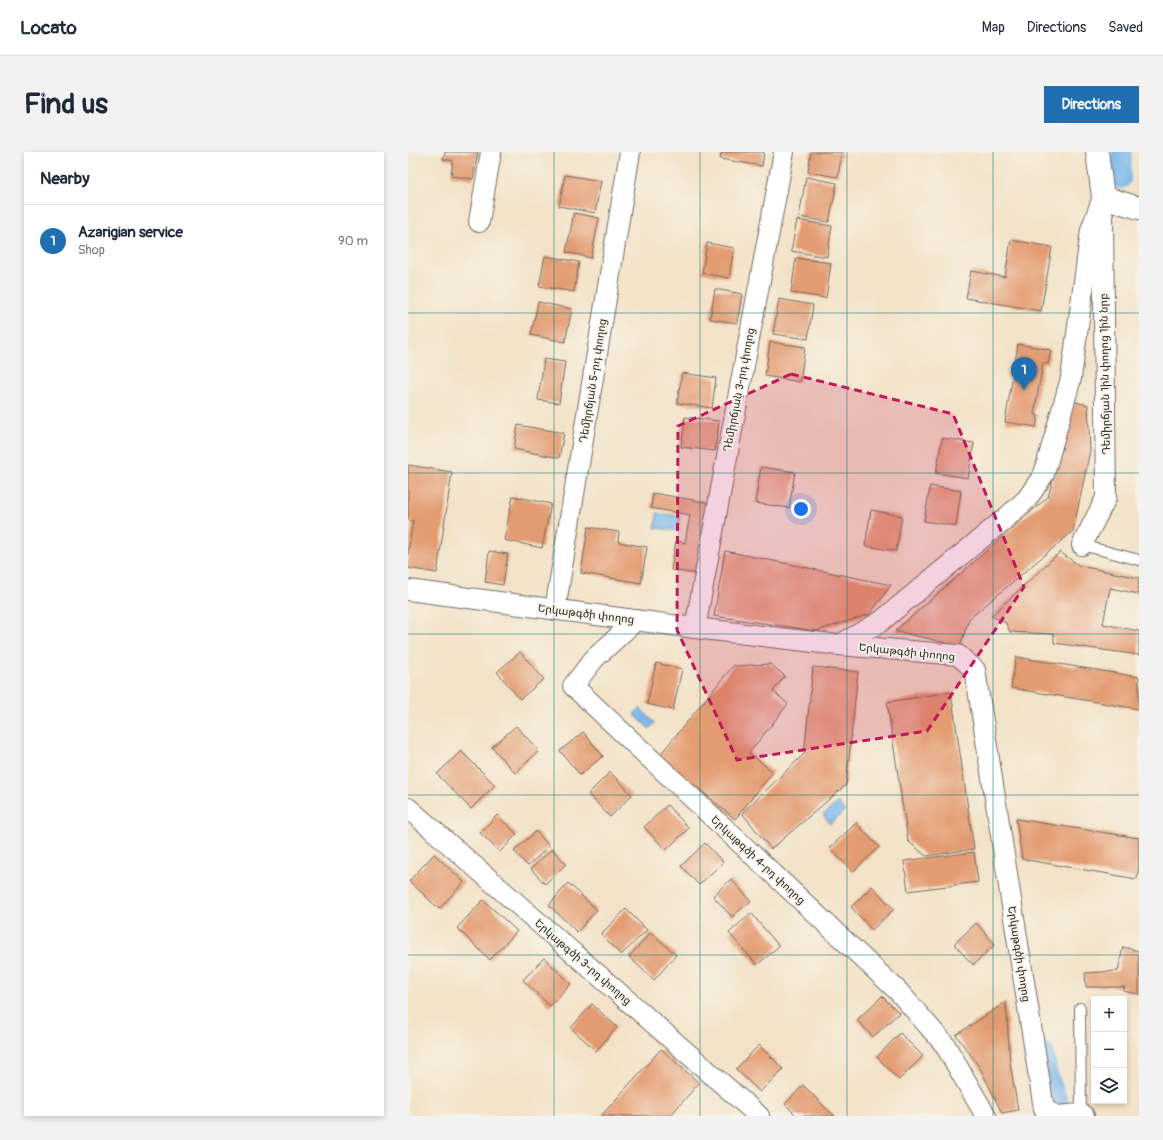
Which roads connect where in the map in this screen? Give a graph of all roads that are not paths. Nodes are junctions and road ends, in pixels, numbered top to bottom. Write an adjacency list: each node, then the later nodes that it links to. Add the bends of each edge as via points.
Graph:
1 (491, 152): 7 (street)
2 (630, 152): 11 (street, Դեմիրճյան 5-րդ փողոց)
3 (784, 152): 13 (street, Դեմիրճյան 3-րդ փողոց)
4 (1097, 152): 5 (street)
5 (1103, 197): 6 (street); 8 (street, Դեմիրճյան 1ին փողոց 1ին նրբ, via 1106,498); 14 (street, via 1091,230 1071,378 1044,474 1027,499 995,527 880,622)
6 (1139, 208)
7 (479, 222)
8 (1082, 545): 9 (lane)
9 (1139, 560)
10 (408, 590): 11 (street, Երկաթգծի փողոց)
11 (555, 610): 12 (street, Երկաթգծի փողոց)
12 (636, 620): 13 (street, Երկաթգծի փողոց); 20 (street, Երկաթգծի 4-րդ փողոց, via 594,659 573,686 899,992 945,1045)
13 (695, 628): 14 (street, Երկաթգծի փողոց)
14 (839, 644): 17 (street, Երկաթգծի փողոց, via 958,655 975,670)
15 (408, 808): 19 (street, Երկաթգծի 3-րդ փողոց)
16 (1080, 1008): 18 (lane)
17 (1040, 1113): 18 (street, via 1056,1116)
18 (1082, 1115)
19 (759, 1116)
20 (986, 1116)

